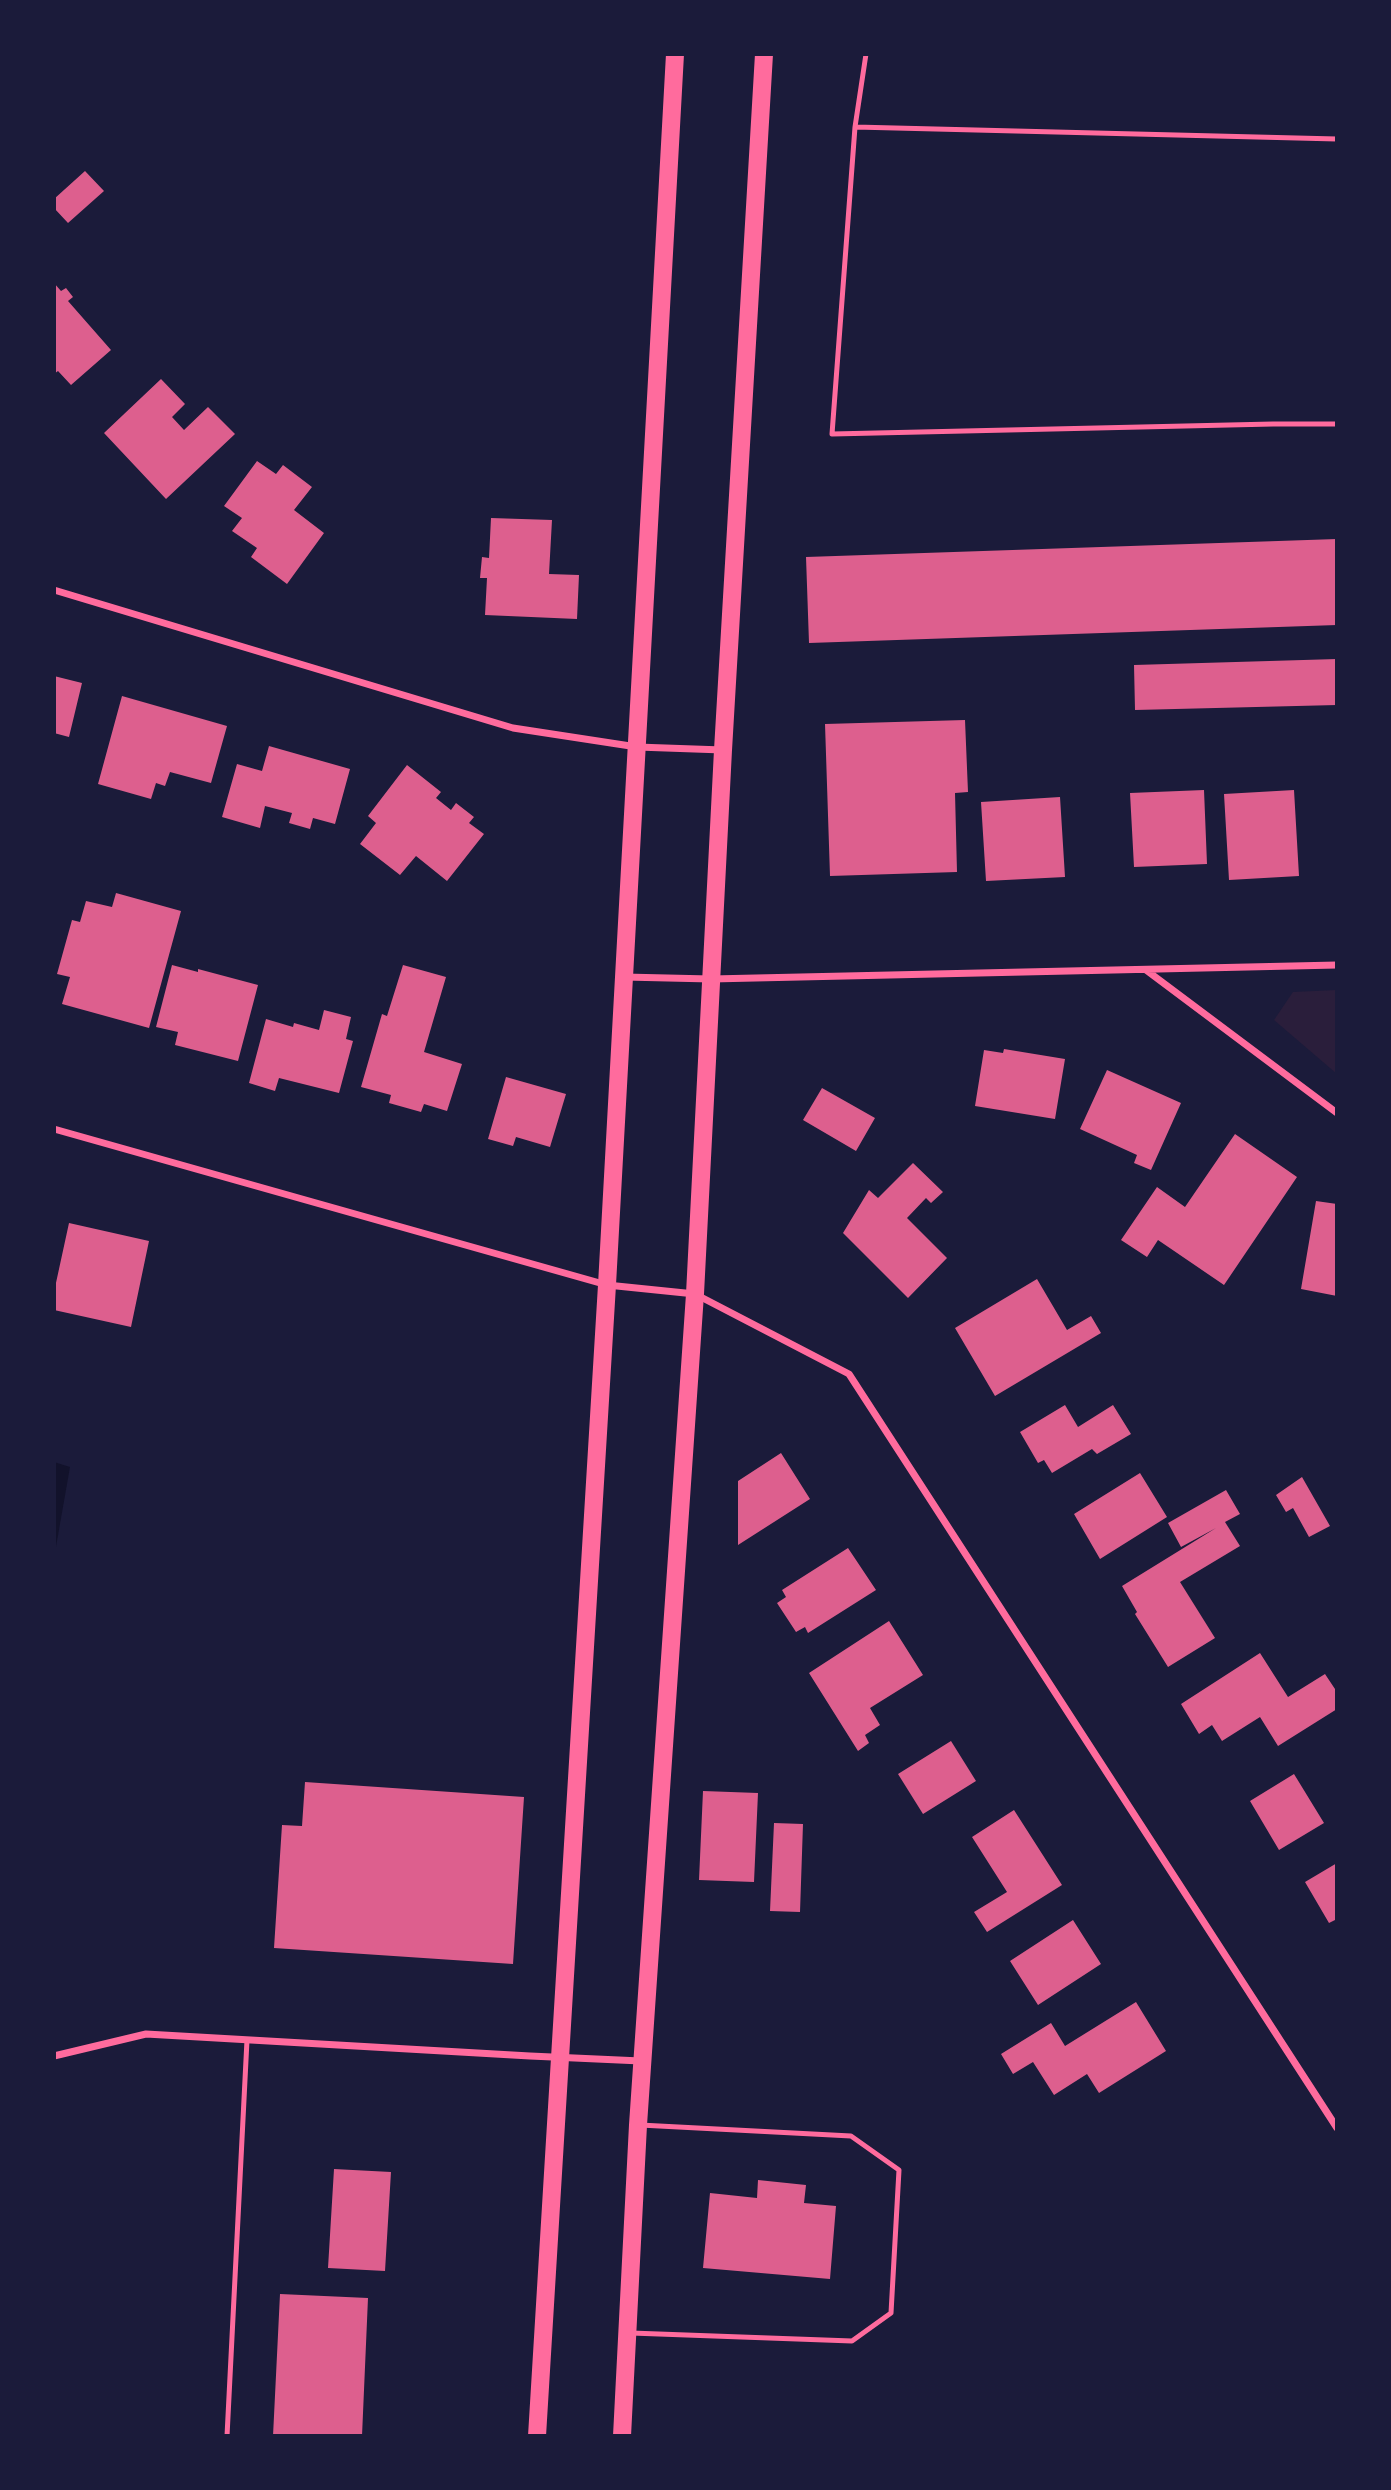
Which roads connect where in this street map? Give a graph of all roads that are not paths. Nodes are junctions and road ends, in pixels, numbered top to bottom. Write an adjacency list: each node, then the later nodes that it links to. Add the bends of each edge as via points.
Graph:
1 (675, 54): 8 (main road)
2 (764, 54): 9 (main road)
3 (866, 54): 4 (lane)
4 (855, 127): 5 (lane); 6 (lane, via 832,434)
5 (1337, 139)
6 (1337, 424)
7 (54, 590): 8 (street, via 513,728)
8 (637, 747): 9 (street); 12 (main road)
9 (723, 750): 13 (main road)
10 (1337, 965): 11 (street)
11 (1146, 970): 13 (street); 14 (street)
12 (624, 977): 13 (street); 16 (main road)
13 (711, 979): 17 (main road)
14 (1337, 1113)
15 (54, 1129): 16 (street)
16 (607, 1285): 17 (street); 20 (main road)
17 (695, 1294): 21 (main road); 23 (street, via 849,1374)
18 (247, 2040): 19 (street, via 146,2034); 20 (street); 25 (lane)
19 (54, 2056)
20 (559, 2058): 21 (street); 26 (main road)
21 (642, 2061): 22 (main road)
22 (638, 2125): 24 (main road); 24 (lane, via 851,2136 899,2170 891,2313 852,2341)
23 (1337, 2128)
24 (628, 2333): 27 (main road)
25 (227, 2436)
26 (537, 2436)
27 (622, 2436)

